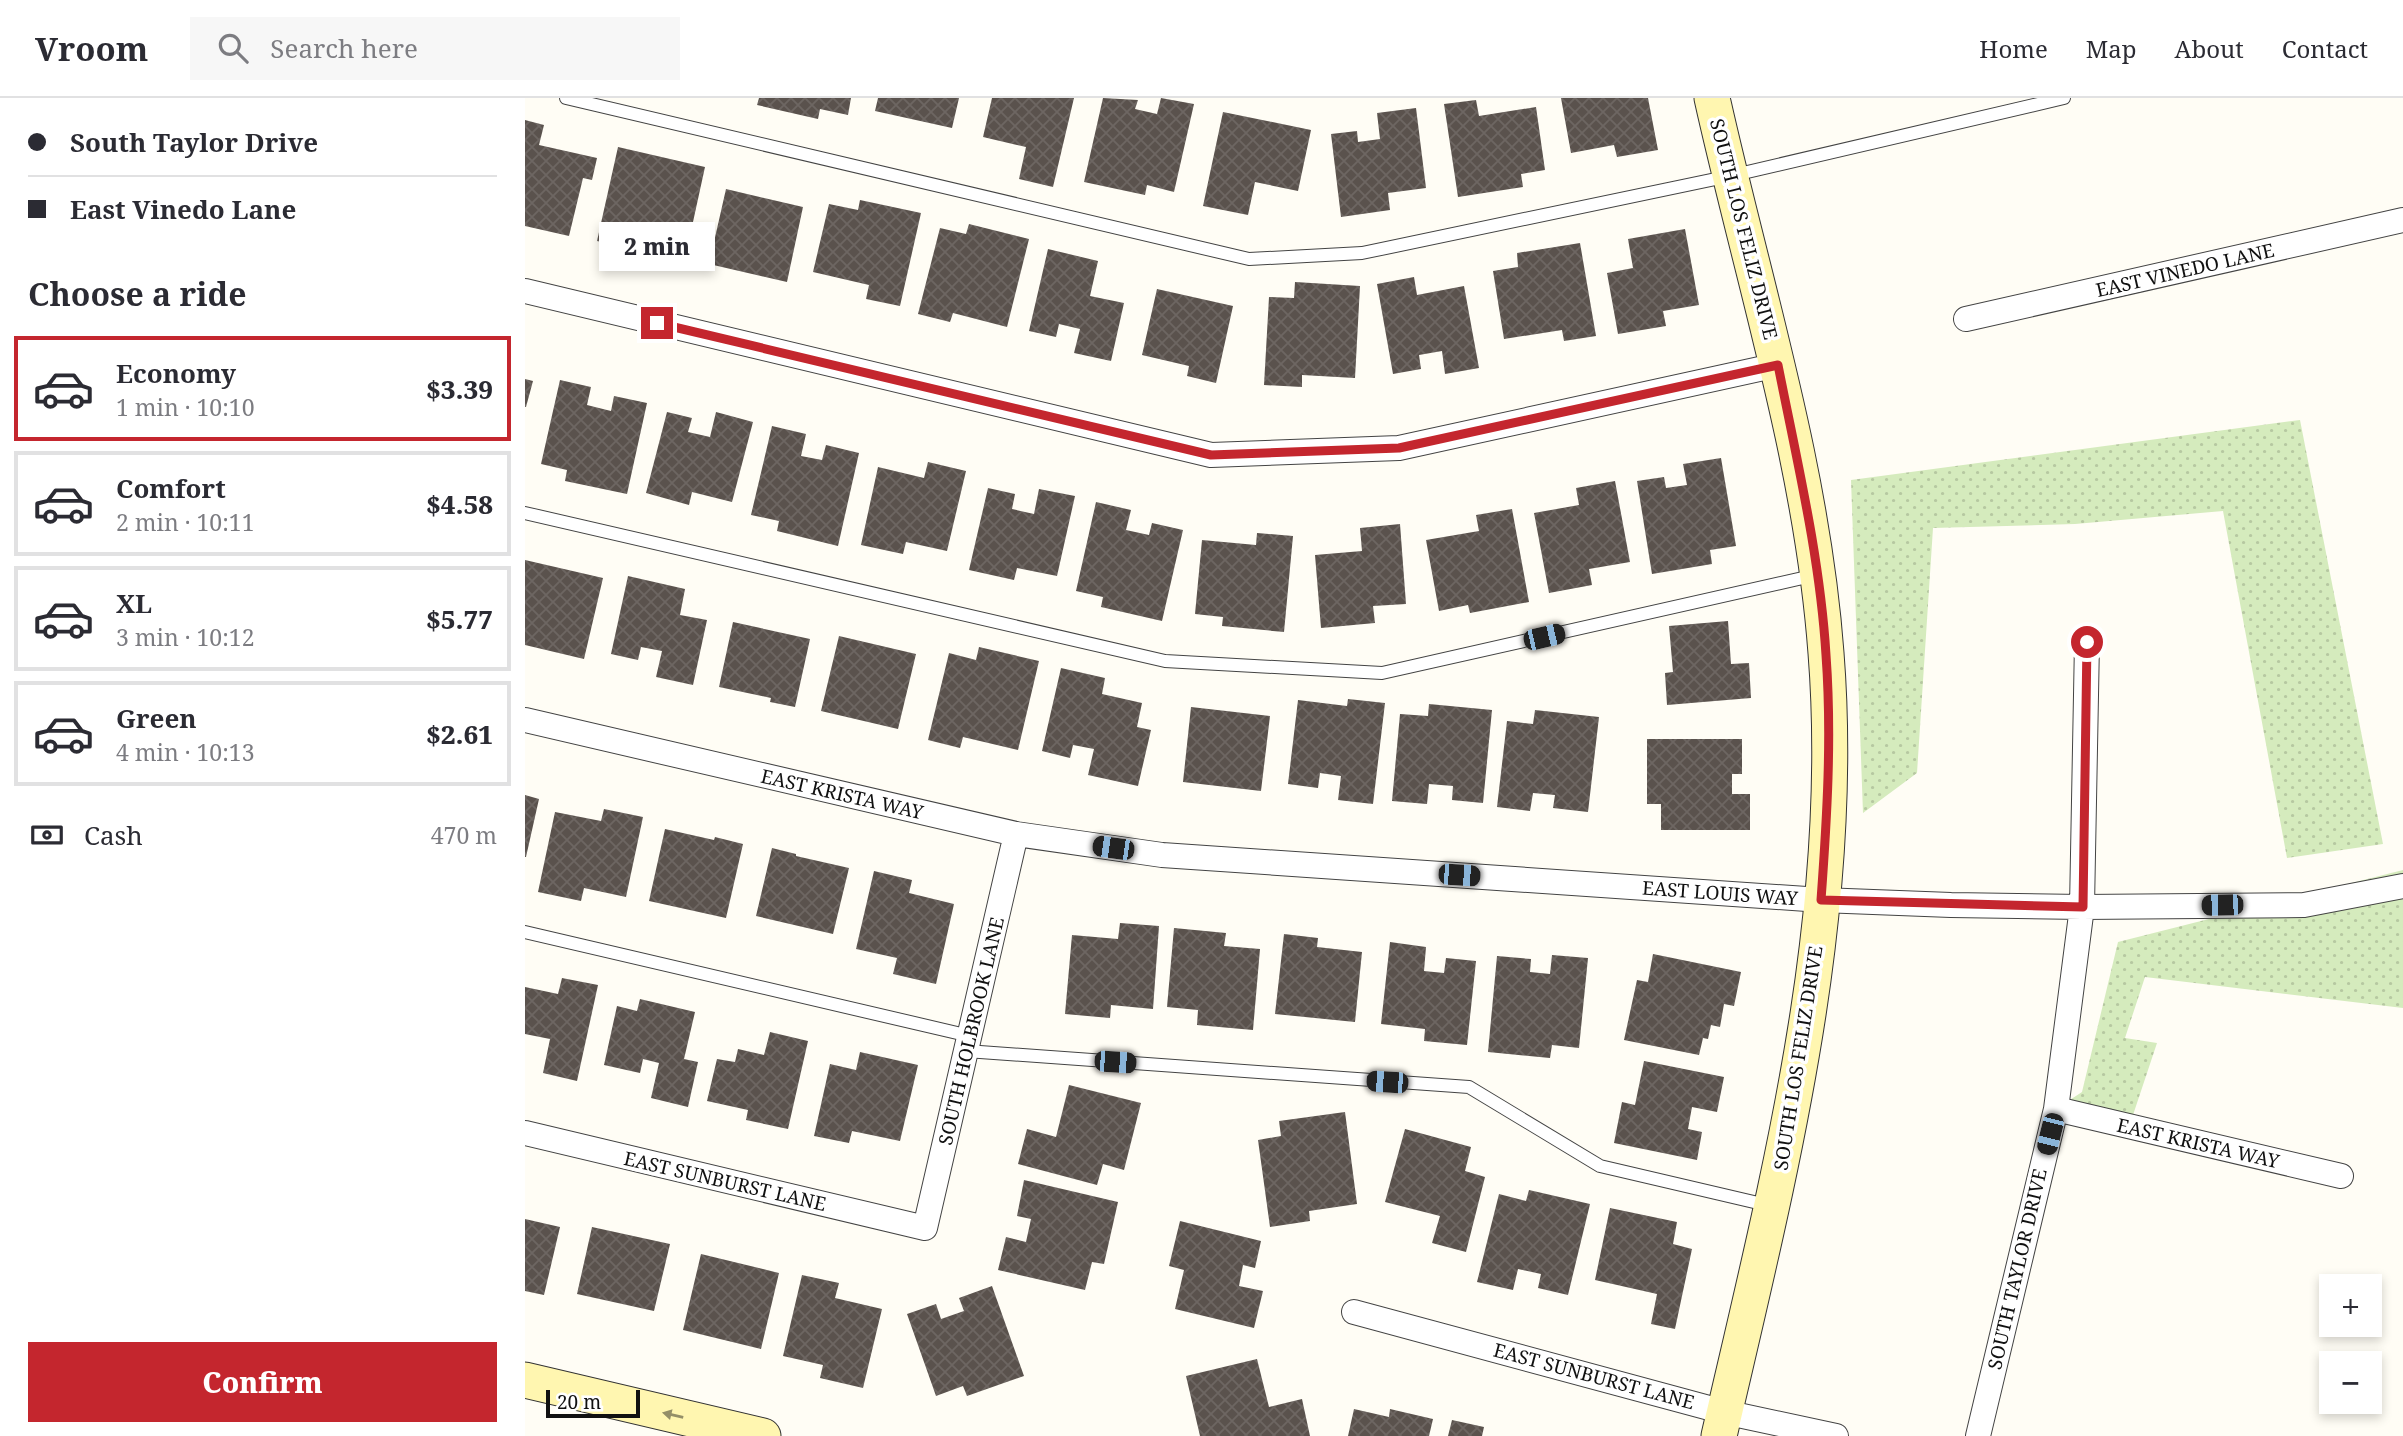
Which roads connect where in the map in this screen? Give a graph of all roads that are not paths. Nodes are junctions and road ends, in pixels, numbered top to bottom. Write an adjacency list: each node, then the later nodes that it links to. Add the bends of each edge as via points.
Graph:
1 (566, 98): 4 (lane, via 1249,259 1362,253)
2 (1712, 98): 4 (street, SOUTH LOS FELIZ DRIVE)
3 (2064, 98): 4 (lane)
4 (1730, 176): 8 (street, SOUTH LOS FELIZ DRIVE)
5 (2403, 220): 7 (street, EAST VINEDO LANE)
6 (525, 291): 8 (street, via 1211,455 1399,448)
7 (1966, 319)
8 (1778, 365): 10 (street, SOUTH LOS FELIZ DRIVE)
9 (525, 513): 10 (lane, via 1165,661 1382,673)
10 (1817, 575): 16 (street, SOUTH LOS FELIZ DRIVE, via 1830,732)
11 (2087, 642): 17 (street, SOUTH TAYLOR DRIVE)
12 (525, 720): 13 (street, EAST KRISTA WAY)
13 (1016, 834): 14 (street, EAST KRISTA WAY); 19 (street, SOUTH HOLBROOK LANE)
14 (1162, 855): 16 (street, EAST LOUIS WAY)
15 (2403, 886): 17 (street, EAST LOUIS WAY, via 2304,905)
16 (1821, 900): 17 (street, EAST LOUIS WAY); 23 (street, SOUTH LOS FELIZ DRIVE, via 1812,992)
17 (2083, 907): 20 (street, SOUTH TAYLOR DRIVE)
18 (525, 932): 19 (lane)
19 (968, 1043): 23 (lane, via 1469,1087 1600,1166); 24 (street, SOUTH HOLBROOK LANE)
20 (2056, 1109): 22 (street, EAST KRISTA WAY); 30 (street, SOUTH TAYLOR DRIVE)
21 (525, 1133): 24 (street, EAST SUNBURST LANE)
22 (2341, 1176)
23 (1772, 1206): 27 (street, SOUTH LOS FELIZ DRIVE)
24 (925, 1228)
25 (1354, 1312): 27 (street, EAST SUNBURST LANE)
26 (525, 1380): 28 (street, one-way to 26)
27 (1721, 1424): 29 (street, EAST SUNBURST LANE)
28 (747, 1434)
29 (1836, 1436)
30 (1978, 1436)

